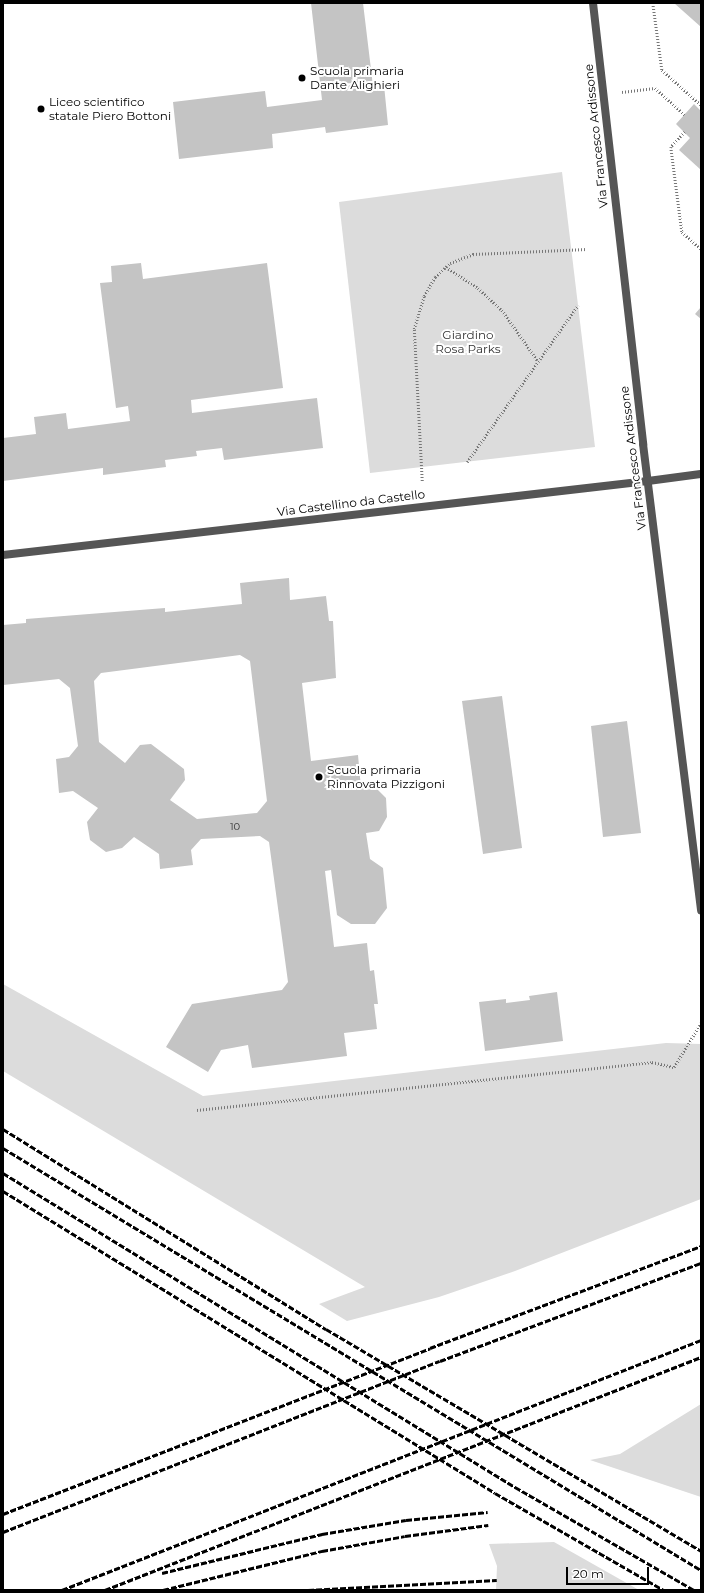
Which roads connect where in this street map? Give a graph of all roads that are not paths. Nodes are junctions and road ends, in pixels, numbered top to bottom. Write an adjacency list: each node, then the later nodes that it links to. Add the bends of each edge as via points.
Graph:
1 (593, 3): 3 (street, Via Francesco Ardissone)
2 (701, 474): 3 (street, Via Castellino da Castello)
3 (648, 481): 4 (street, Via Castellino da Castello); 5 (street, Via Francesco Ardissone)
4 (3, 555)
5 (701, 910)

